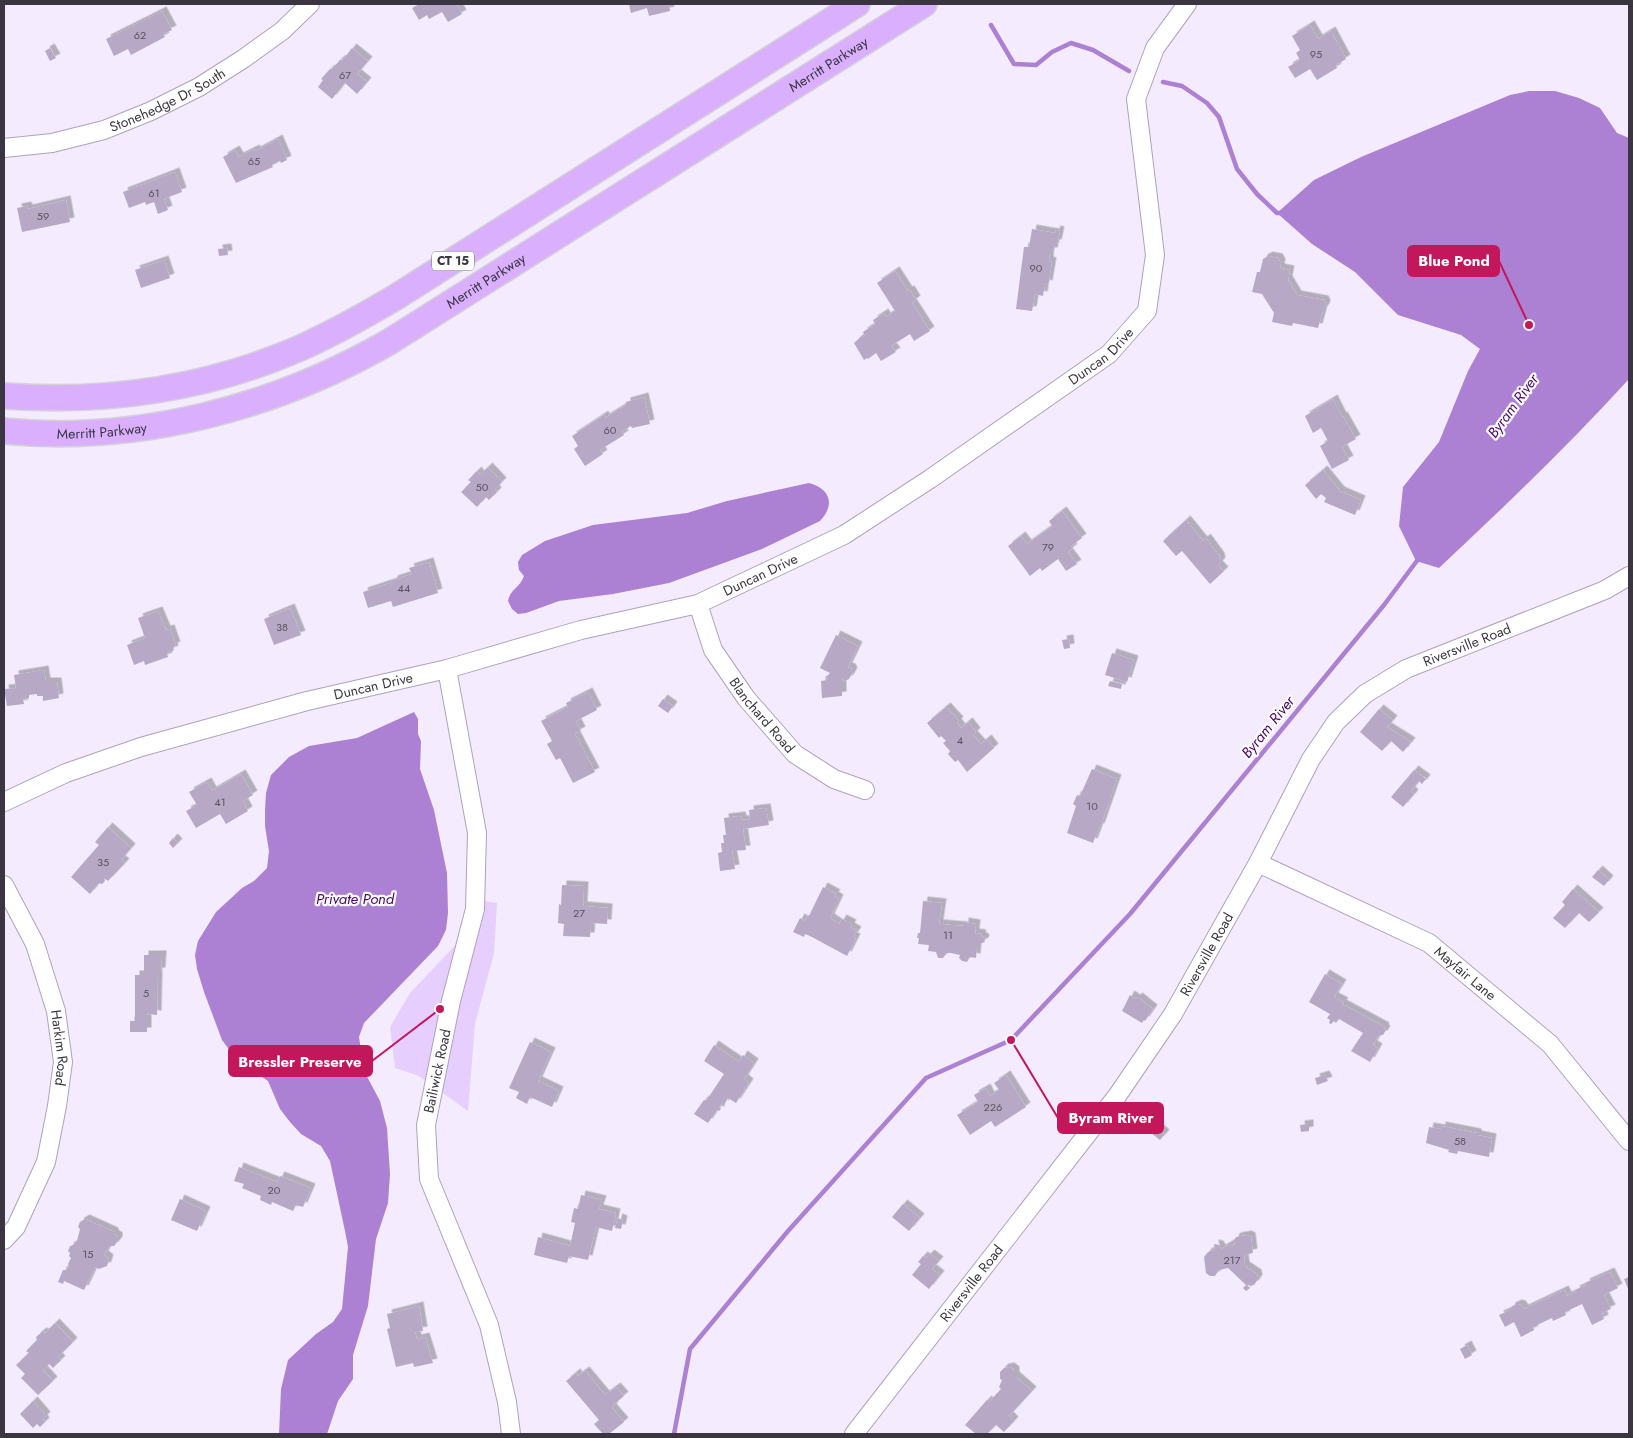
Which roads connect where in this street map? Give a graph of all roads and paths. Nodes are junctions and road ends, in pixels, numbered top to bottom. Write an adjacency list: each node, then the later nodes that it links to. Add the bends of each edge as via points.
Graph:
1 (310, 4): 5 (street, Stonehedge Dr South, via 282,31 243,59 151,111 104,130 69,139)
2 (857, 4): 6 (highway, CT 15, via 396,297 297,349 218,377 164,389 82,398)
3 (924, 4): 7 (highway, Merritt Parkway / CT 15, via 389,342 340,368 262,400 179,422 96,432)
4 (1187, 4): 9 (street, Duncan Drive, via 1154,48 1136,99 1155,255 1147,311 1109,354 844,535)
5 (4, 148)
6 (4, 396)
7 (4, 431)
8 (1629, 576): 13 (street, Riversville Road, via 1605,590 1406,669 1364,694 1336,722 1311,758)
9 (698, 604): 10 (street, Duncan Drive, via 581,630); 11 (street, Blanchard Road, via 713,650 746,698 796,754 834,779)
10 (447, 669): 12 (street, Duncan Drive, via 307,701 141,746 66,773); 17 (street, Bailiwick Road, via 477,833 475,909 451,1001 426,1125 430,1179 489,1325)
11 (865, 790)
12 (4, 802)
13 (1258, 863): 15 (street, Mayfair Lane, via 1429,943 1550,1044); 18 (street, Riversville Road, via 1173,1014 1116,1096)
14 (4, 885): 16 (street, Harkim Road, via 35,944 56,1011 63,1062 46,1162 16,1227)
15 (1629, 1141)
16 (4, 1240)
17 (511, 1434)
18 (854, 1434)

